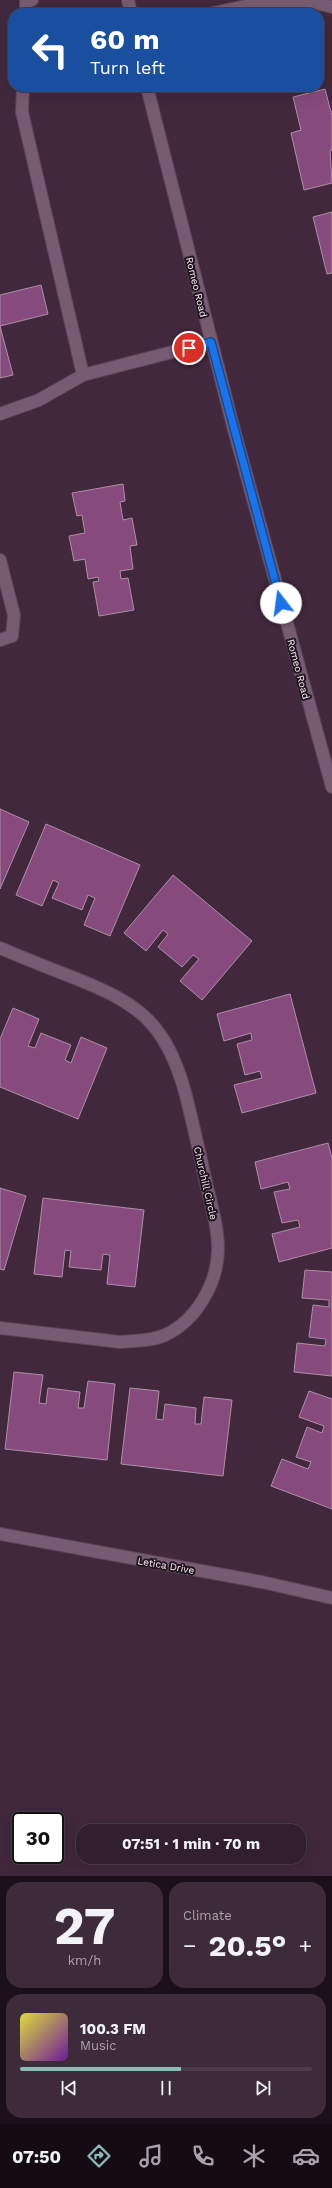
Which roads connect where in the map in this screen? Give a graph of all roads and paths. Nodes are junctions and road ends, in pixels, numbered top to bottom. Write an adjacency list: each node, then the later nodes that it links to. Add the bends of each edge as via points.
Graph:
1 (332, 7): 2 (street, via 307,1)
2 (237, 8)
3 (23, 92): 6 (street, via 22,112)
4 (148, 92): 5 (street, Romeo Road)
5 (211, 342): 6 (street); 10 (street, Romeo Road)
6 (84, 375): 7 (street, via 39,400)
7 (0, 414)
8 (0, 560): 9 (street, via 14,615 12,636)
9 (0, 640)
10 (332, 787)
11 (0, 948): 12 (street, Churchill Circle, via 108,991 140,1012 161,1035 179,1071 185,1092 216,1225 218,1250 212,1282 202,1303 186,1322 164,1336 120,1342)
12 (0, 1328)
13 (0, 1534): 14 (street, Letica Drive, via 262,1582)
14 (332, 1598)

